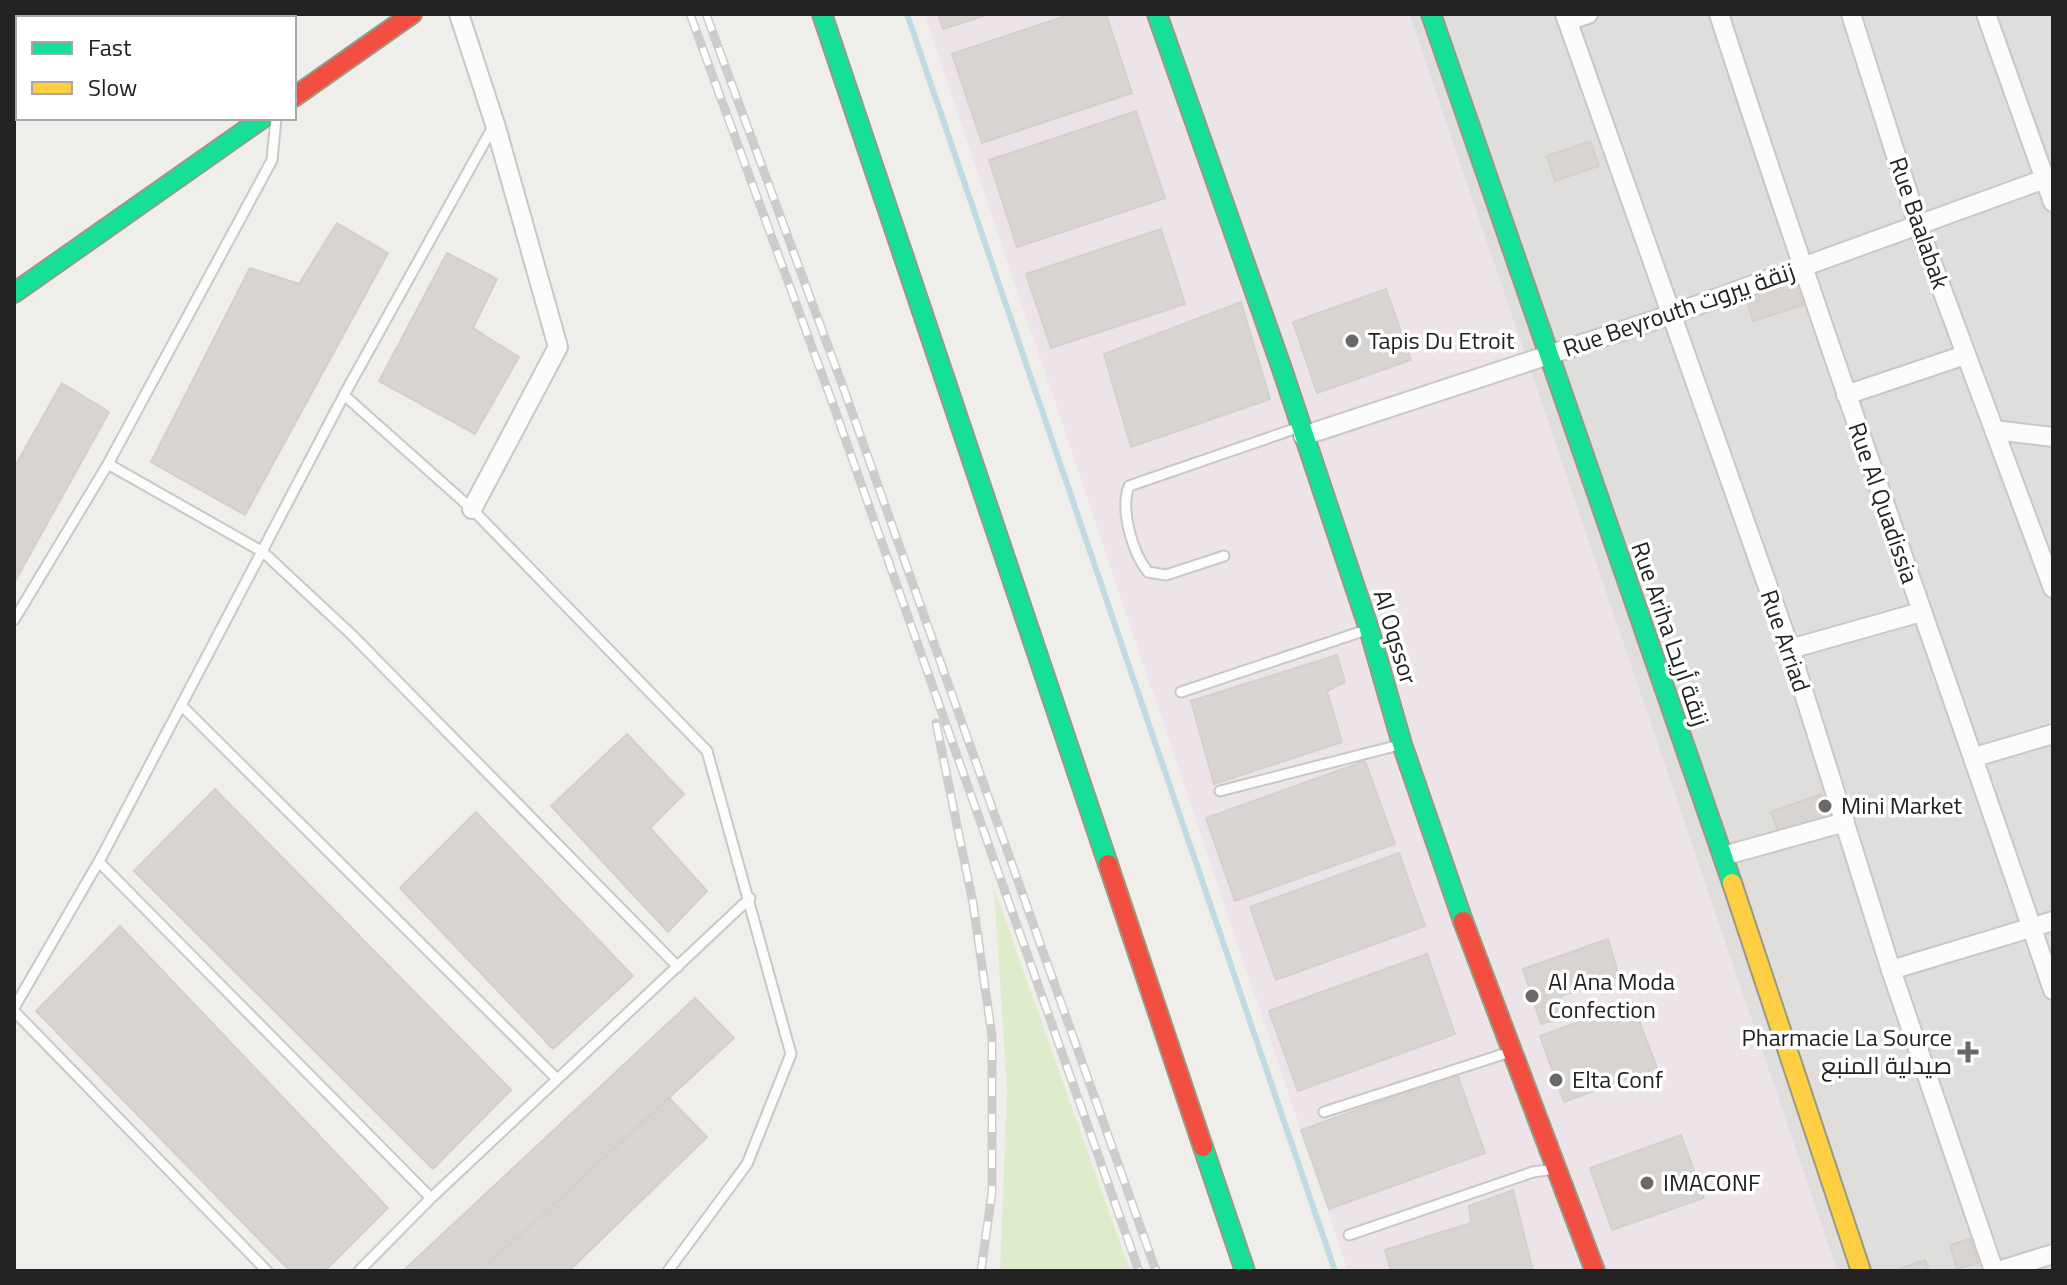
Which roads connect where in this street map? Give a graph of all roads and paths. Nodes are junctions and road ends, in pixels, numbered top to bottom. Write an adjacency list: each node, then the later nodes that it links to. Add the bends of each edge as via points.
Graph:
1 (412, 14): 11 (street)
2 (459, 14): 14 (street)
3 (822, 14): 63 (street)
4 (1157, 14): 26 (street, Al Oqssor)
5 (1431, 14): 22 (street, Rue Ariha زنقة أريحا)
6 (1588, 14): 10 (street)
7 (1719, 14): 18 (street, Rue Al Quadissia)
8 (1851, 14): 17 (street, Rue Baalabak)
9 (1986, 14): 15 (street)
10 (1566, 18): 20 (street, Rue Arriad)
11 (296, 96)
12 (260, 120): 19 (street)
13 (276, 120): 28 (lane, via 272,160)
14 (495, 124): 23 (lane); 29 (street, via 558,347)
15 (2049, 178): 16 (street); 17 (street, Rue Beyrouth زنقة بيروت)
16 (2053, 202)
17 (1919, 228): 18 (street, Rue Beyrouth زنقة بيروت); 21 (street, Rue Baalabak)
18 (1801, 268): 20 (street, Rue Beyrouth زنقة بيروت); 24 (street, Rue Al Quadissia)
19 (14, 293)
20 (1673, 314): 22 (street, Rue Beyrouth زنقة بيروت); 36 (street, Rue Arriad)
21 (1965, 355): 24 (street); 25 (street, Rue Baalabak)
22 (1549, 356): 26 (street, Rue Beyrouth زنقة بيروت); 44 (street, Rue Ariha زنقة أريحا)
23 (344, 395): 29 (lane); 30 (lane)
24 (1846, 395): 33 (street, Rue Al Quadissia)
25 (1994, 430): 27 (street); 32 (street, Rue Baalabak)
26 (1302, 432): 31 (lane, via 1129,486 1125,508 1148,572 1166,575); 35 (street, Al Oqssor)
27 (2053, 437)
28 (108, 464): 30 (lane); 34 (lane)
29 (472, 509): 46 (lane, via 707,751)
30 (263, 552): 38 (lane); 49 (lane, via 351,634)
31 (1224, 556)
32 (2053, 588)
33 (1921, 612): 36 (street); 41 (street, Rue Al Quadissia)
34 (14, 620)
35 (1369, 629): 37 (lane); 40 (street, Al Oqssor)
36 (1790, 649): 43 (street, Rue Arriad)
37 (1181, 692)
38 (182, 706): 45 (lane); 54 (lane)
39 (2053, 734): 41 (street)
40 (1402, 744): 42 (lane); 53 (street, Al Oqssor)
41 (1975, 757): 48 (street, Rue Al Quadissia)
42 (1220, 791)
43 (1845, 822): 44 (street); 50 (street, Rue Arriad)
44 (1723, 856): 65 (street, Rue Ariha زنقة أريحا)
45 (99, 862): 52 (lane); 57 (lane)
46 (750, 898): 49 (lane); 62 (lane, via 791,1054 747,1164)
47 (2053, 921): 48 (street)
48 (2032, 928): 50 (street); 51 (street, Rue Al Quadissia)
49 (678, 967): 54 (lane)
50 (1891, 970): 66 (street, Rue Arriad)
51 (2053, 990)
52 (14, 1009): 60 (lane)
53 (1513, 1051): 55 (lane); 56 (street, Al Oqssor)
54 (557, 1079): 57 (lane)
55 (1324, 1112)
56 (1558, 1169): 58 (lane, via 1533,1172); 64 (street, Al Oqssor)
57 (431, 1198): 61 (lane)
58 (1349, 1235)
59 (2053, 1254): 66 (street)
60 (267, 1271)
61 (359, 1271)
62 (668, 1271)
63 (1245, 1271)
64 (1595, 1271)
65 (1861, 1271)
66 (1996, 1271)

